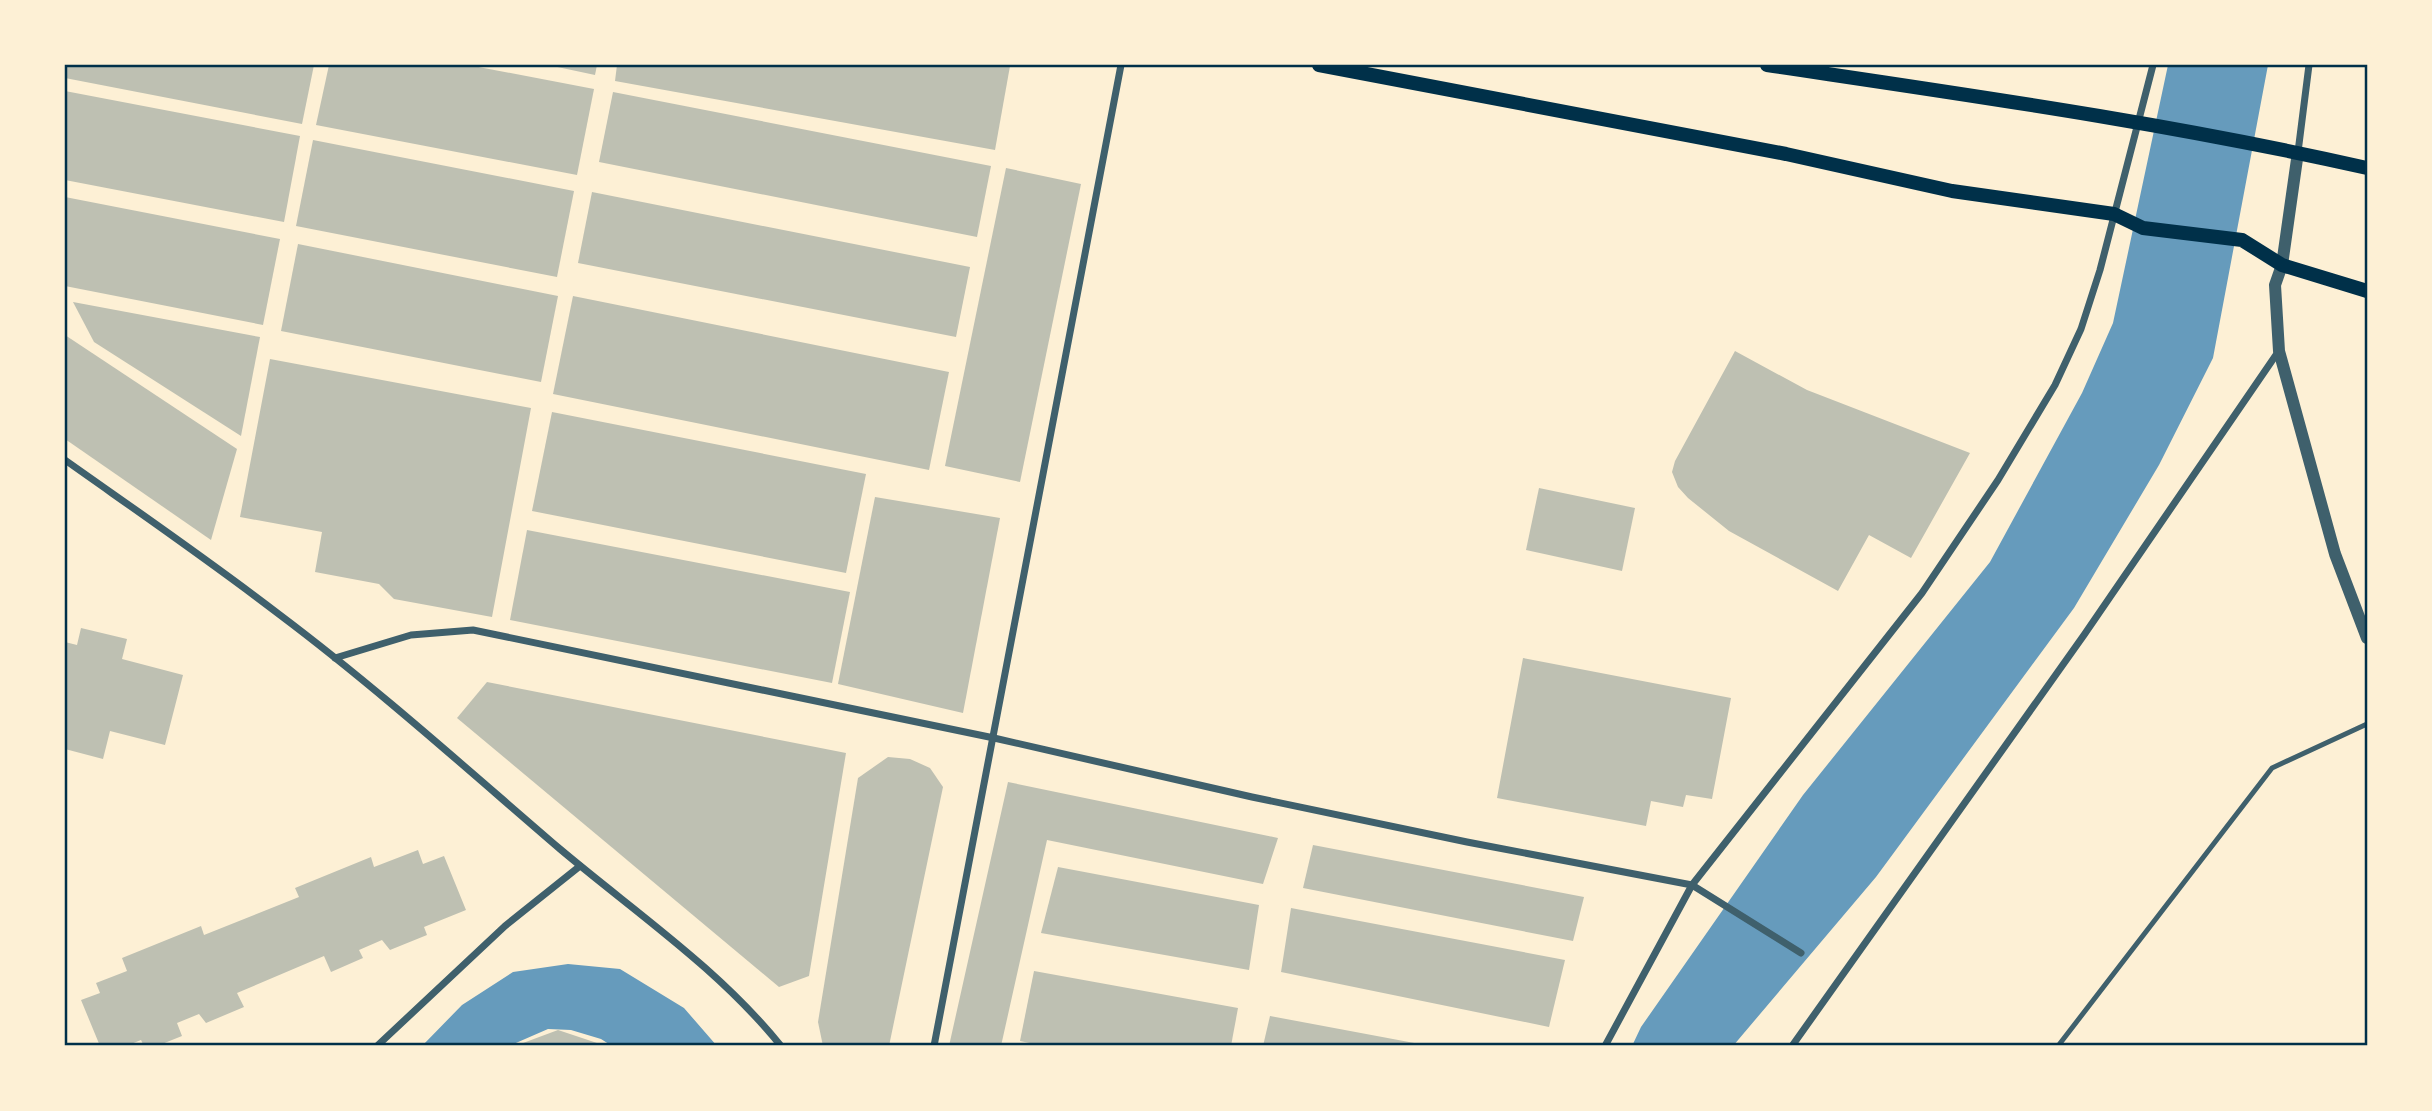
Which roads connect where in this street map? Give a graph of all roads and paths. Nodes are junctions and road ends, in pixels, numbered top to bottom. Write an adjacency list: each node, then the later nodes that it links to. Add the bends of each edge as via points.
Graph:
1 (1121, 65): 17 (street)
2 (1320, 65): 9 (main road, via 1786,154 1952,191)
3 (1767, 65): 6 (main road)
4 (2153, 65): 6 (street)
5 (2309, 65): 7 (street)
6 (2137, 123): 7 (main road); 9 (street)
7 (2298, 152): 8 (main road); 10 (street)
8 (2367, 168)
9 (2114, 214): 10 (main road, via 2143,228 2242,240); 19 (street, via 2081,329 2055,385 1998,480 1922,593)
10 (2282, 265): 11 (main road); 12 (street, via 2275,285)
11 (2367, 292)
12 (2279, 351): 14 (street, via 2335,554); 25 (street)
13 (65, 460): 15 (street)
14 (2367, 638)
15 (335, 658): 17 (street, via 411,635 473,631); 18 (street)
16 (2367, 724): 26 (lane, via 2273,768)
17 (993, 738): 19 (street, via 1252,797); 23 (street)
18 (580, 866): 21 (street, via 505,926); 22 (street, via 694,958)
19 (1692, 885): 20 (street); 24 (street)
20 (1801, 953)
21 (377, 1046)
22 (781, 1046)
23 (934, 1046)
24 (1605, 1046)
25 (1792, 1046)
26 (2058, 1046)

